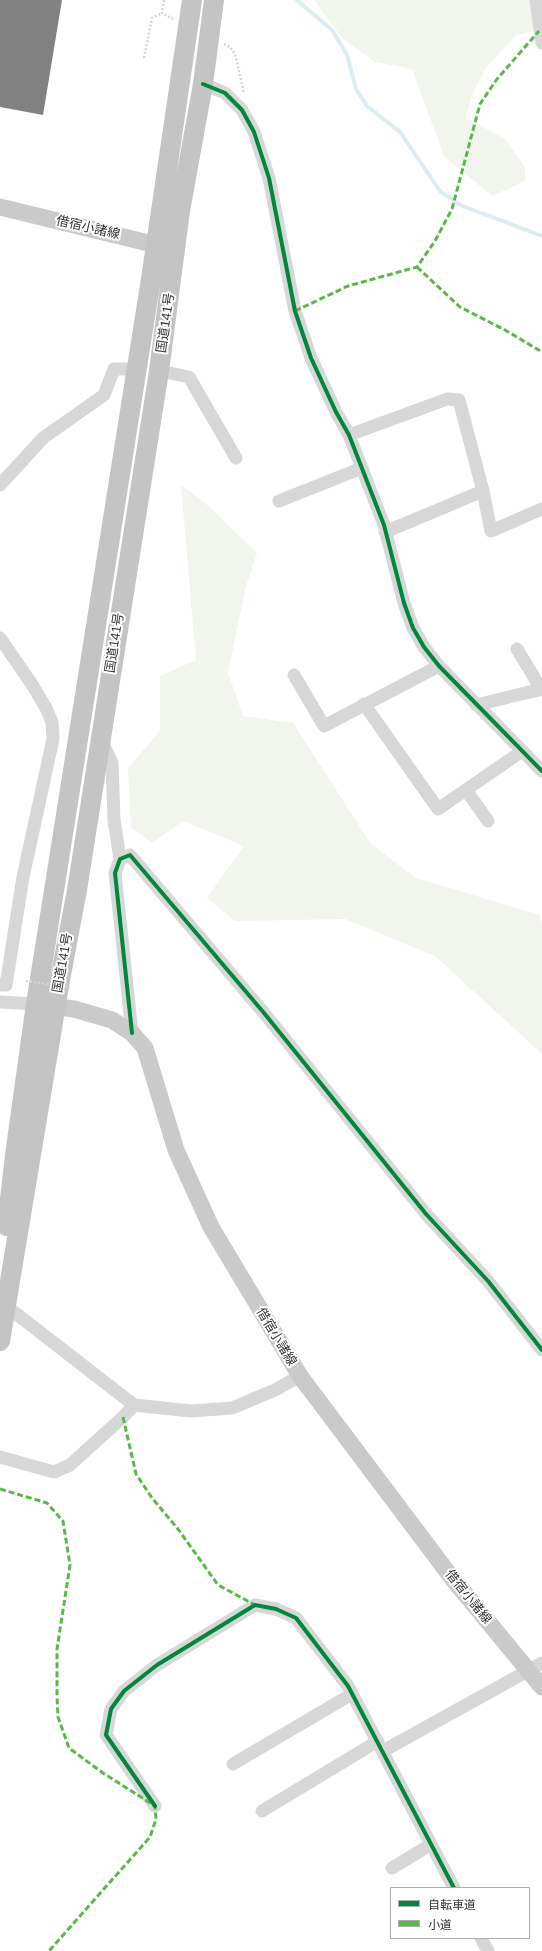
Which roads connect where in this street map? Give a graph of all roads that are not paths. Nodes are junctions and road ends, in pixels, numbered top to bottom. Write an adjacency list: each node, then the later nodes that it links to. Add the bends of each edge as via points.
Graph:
1 (192, 0): 7 (highway, 国道141号)
2 (214, 0): 5 (highway, 国道141号)
3 (536, 0): 4 (street)
4 (542, 43)
5 (203, 84): 8 (highway, 国道141号); 11 (street, via 225,93 242,110 254,132 269,178 295,311 311,358)
6 (0, 206): 7 (main road, 借宿小諸線)
7 (156, 244): 8 (main road, 借宿小諸線); 9 (highway, 国道141号)
8 (176, 250): 10 (highway, 国道141号)
9 (136, 369): 14 (street, via 114,369 104,395 43,438); 34 (highway, 国道141号)
10 (159, 371): 12 (street, via 189,376); 26 (highway, 国道141号)
11 (349, 435): 13 (street); 15 (street, via 447,399 458,400)
12 (236, 458)
13 (362, 468): 16 (street); 18 (street)
14 (0, 484)
15 (483, 491): 17 (street, via 492,531); 18 (street)
16 (279, 501)
17 (542, 509)
18 (385, 532): 21 (street, via 413,628 424,648)
19 (0, 638): 32 (street, via 46,708 52,722 53,739 23,877 6,985)
20 (517, 649): 23 (street)
21 (439, 666): 24 (street); 25 (street)
22 (294, 675): 24 (street, via 324,726)
23 (542, 689): 25 (street)
24 (364, 704): 29 (street, via 438,809)
25 (476, 705): 27 (street)
26 (101, 738): 31 (street, via 112,764 114,820); 35 (highway, 国道141号)
27 (521, 752): 28 (street); 29 (street)
28 (542, 771)
29 (466, 790): 30 (street)
30 (488, 821)
31 (120, 859): 36 (street, via 115,873); 39 (street, via 130,855 264,1012 426,1214 488,1281)
32 (0, 985)
33 (0, 1002): 34 (street)
34 (36, 1004): 35 (main road, 借宿小諸線); 37 (highway, 国道141号, via 4,1254)
35 (56, 1008): 36 (main road, 借宿小諸線, via 74,1009 112,1020); 37 (highway, 国道141号)
36 (132, 1033): 40 (main road, 借宿小諸線, via 145,1048 176,1150 211,1227)
37 (6, 1298): 38 (highway, 国道141号); 41 (street)
38 (0, 1342)
39 (542, 1350)
40 (300, 1376): 41 (street, via 275,1390 232,1408 191,1411); 43 (main road, 借宿小諸線, via 452,1578)
41 (134, 1405): 42 (street, via 70,1465 54,1472)
42 (0, 1457)
43 (536, 1667): 44 (main road, 借宿小諸線); 46 (street)
44 (542, 1687)
45 (352, 1694): 46 (street); 47 (street); 48 (street, via 326,1655 296,1618 276,1609 255,1605 156,1665 124,1691 111,1710 106,1735)
46 (380, 1746): 49 (street); 50 (street)
47 (233, 1764)
48 (156, 1806)
49 (262, 1811)
50 (430, 1845): 51 (street); 52 (street)
51 (392, 1868)
52 (453, 1887)
53 (481, 1939): 54 (street)
54 (487, 1951)

